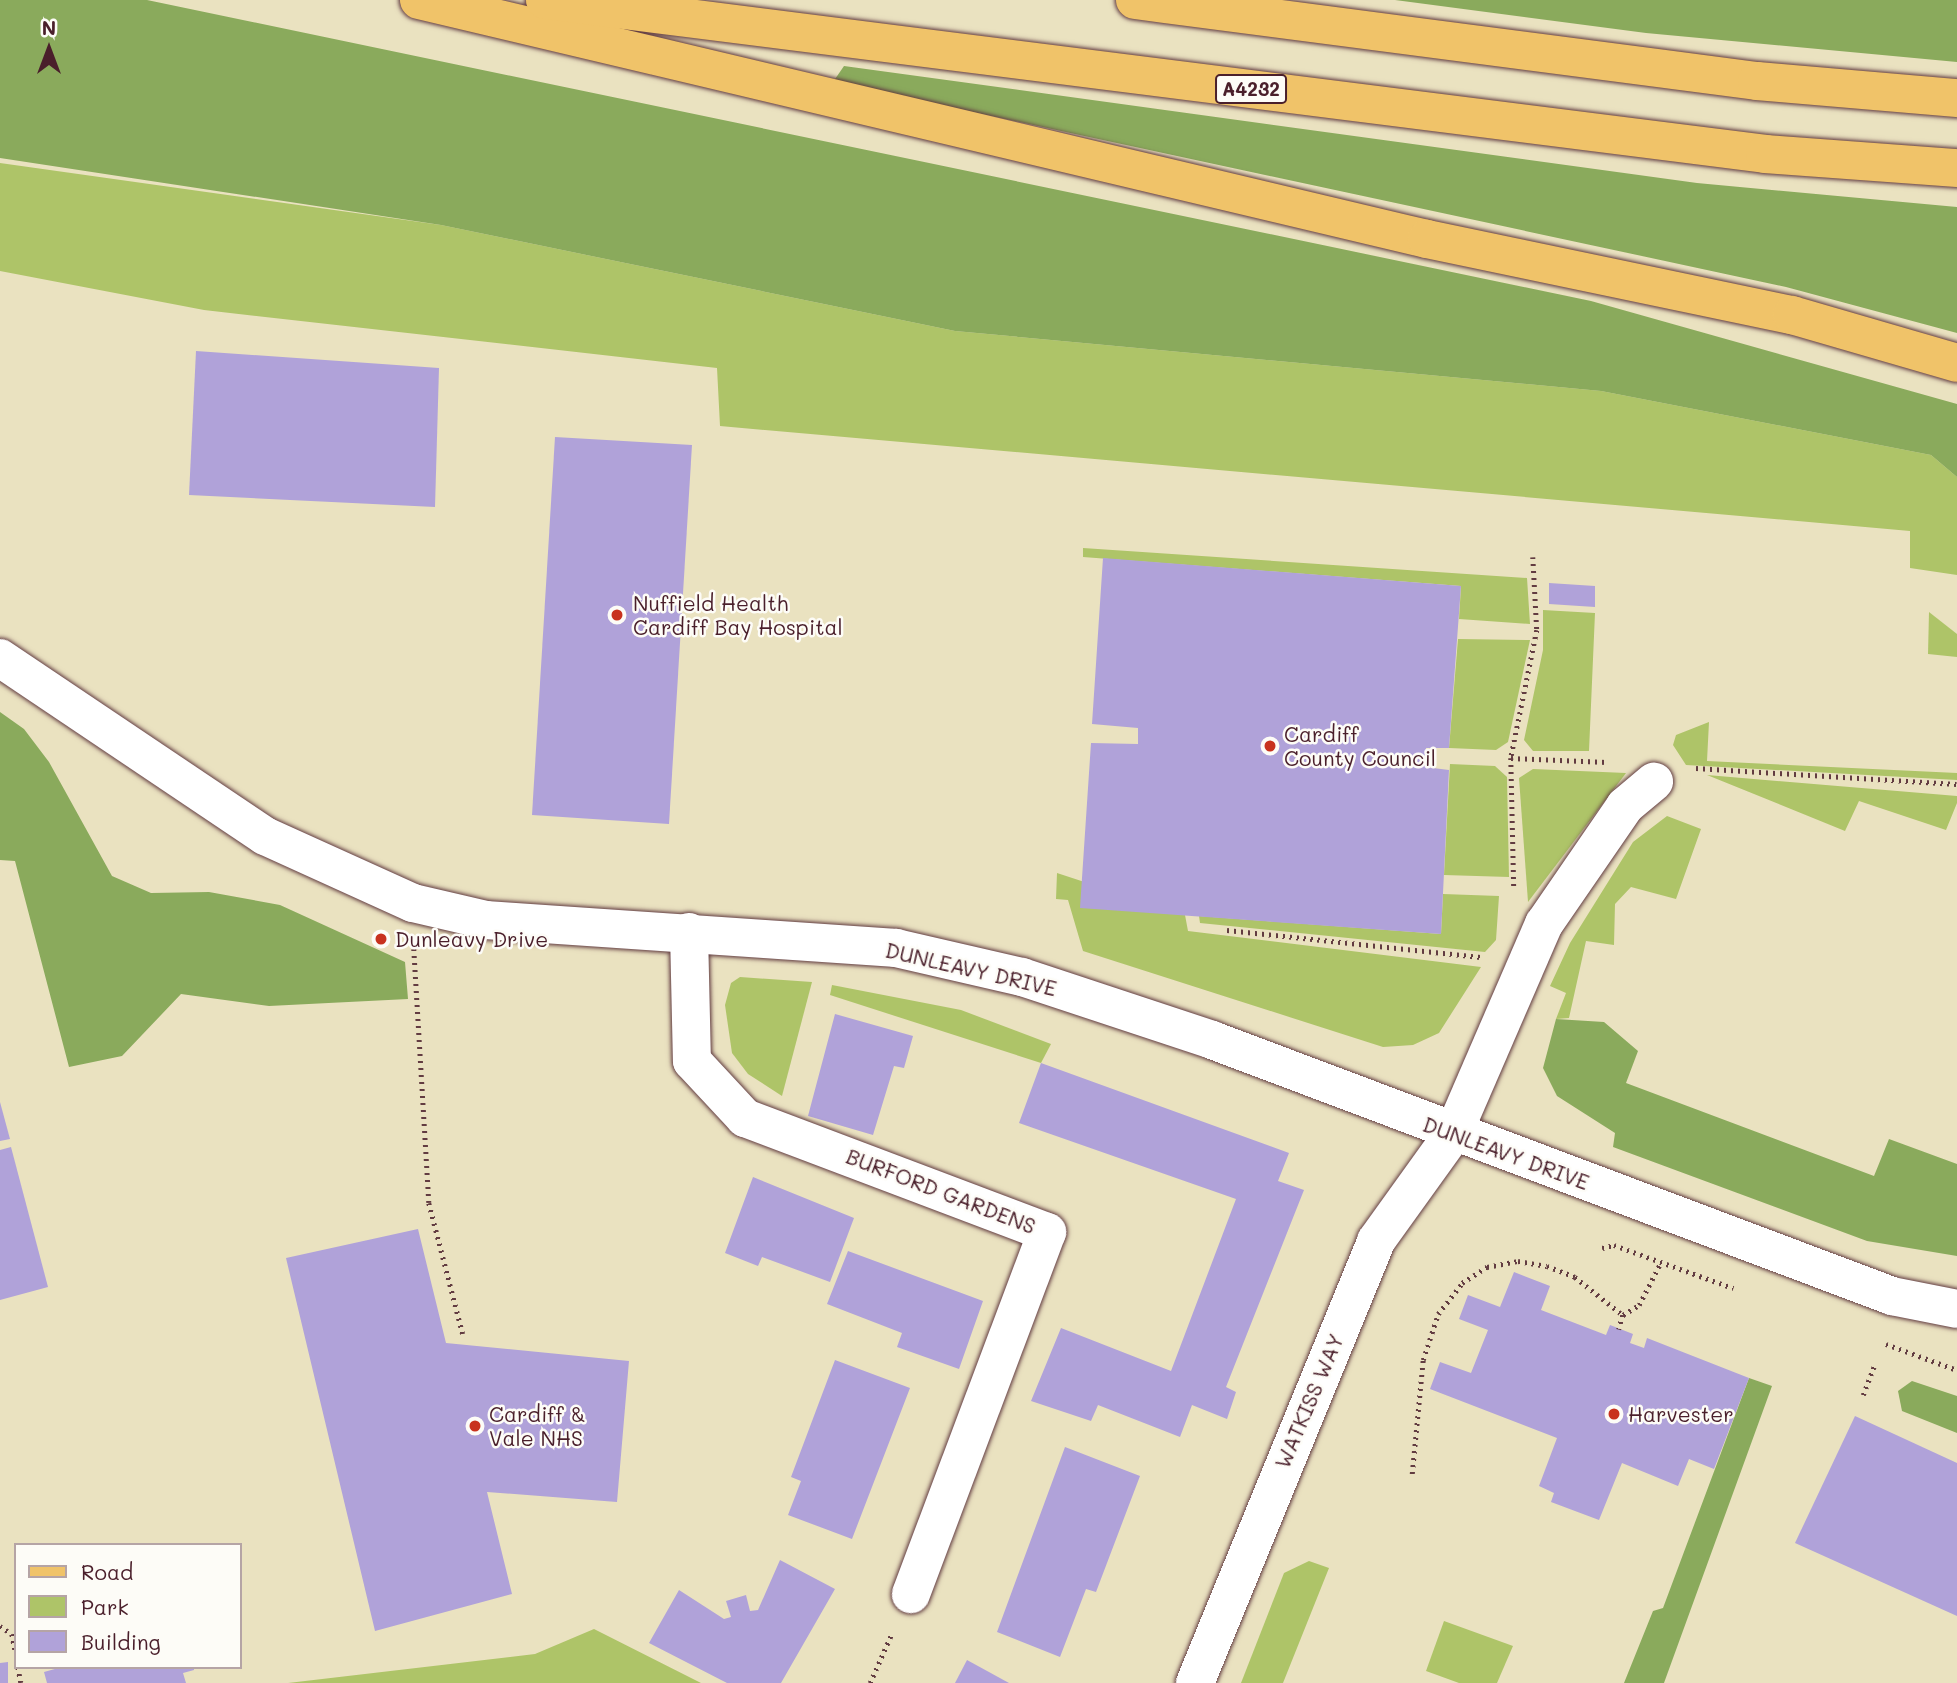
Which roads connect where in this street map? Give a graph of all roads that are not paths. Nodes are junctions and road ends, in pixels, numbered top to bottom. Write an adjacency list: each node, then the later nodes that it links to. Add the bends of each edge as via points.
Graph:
1 (419, 0): 6 (main road, via 1427,239 1792,315)
2 (545, 0): 5 (main road, A4232, via 1765,154)
3 (1135, 0): 4 (main road, via 1757,81)
4 (1957, 98)
5 (1957, 168)
6 (1957, 363)
7 (0, 658): 9 (street, DUNLEAVY DRIVE, via 265,836 413,903 485,919)
8 (1654, 782): 10 (street, WATKISS WAY, via 1625,806 1545,925)
9 (690, 932): 10 (street, DUNLEAVY DRIVE, via 897,948 1022,976 1212,1040); 12 (street, BURFORD GARDENS, via 692,1061 745,1118 1047,1232)
10 (1453, 1134): 11 (street, DUNLEAVY DRIVE, via 1892,1296); 13 (street, WATKISS WAY, via 1363,1269)
11 (1957, 1309)
12 (911, 1594)
13 (1195, 1683)

